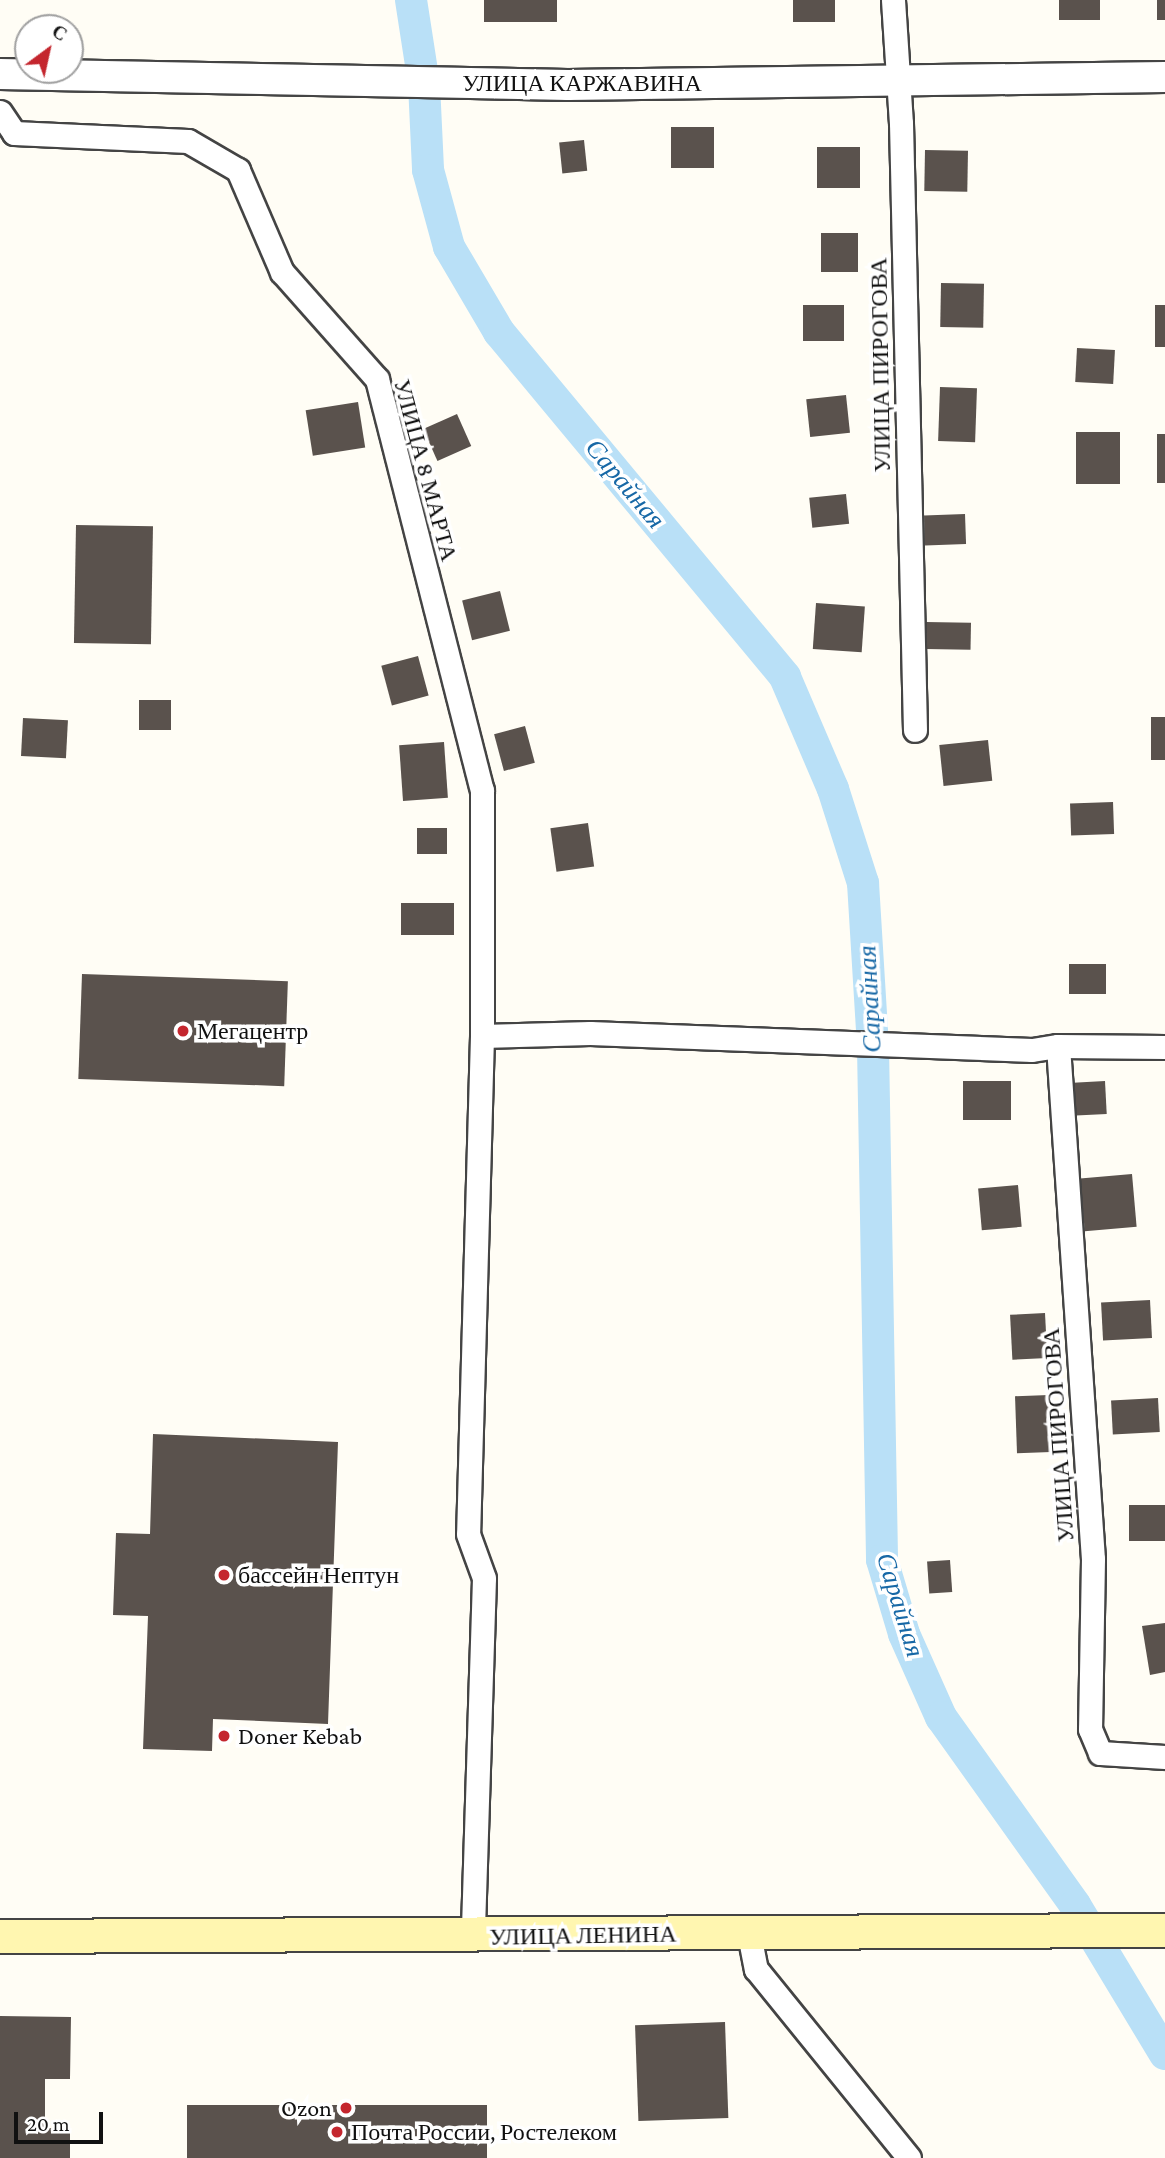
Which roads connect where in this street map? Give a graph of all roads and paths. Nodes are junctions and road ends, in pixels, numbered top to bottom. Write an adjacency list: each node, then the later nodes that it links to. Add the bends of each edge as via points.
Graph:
1 (893, 0): 4 (street, УЛИЦА ПИРОГОВА)
2 (0, 74): 4 (street, УЛИЦА КАРЖАВИНА, via 568,85)
3 (1165, 77): 4 (street, УЛИЦА КАРЖАВИНА)
4 (896, 81): 6 (street, УЛИЦА ПИРОГОВА)
5 (0, 112): 7 (street, УЛИЦА 8 МАРТА, via 14,133 188,141 238,170 282,272 377,379 482,790)
6 (915, 730)
7 (482, 1036): 8 (street, via 590,1033 1032,1050); 14 (street, via 468,1534 484,1578)
8 (1058, 1046): 9 (street); 10 (street, УЛИЦА ПИРОГОВА, via 1093,1559 1090,1729 1100,1753)
9 (1165, 1047)
10 (1165, 1757)
11 (1165, 1930): 12 (main road, УЛИЦА ЛЕНИНА)
12 (749, 1934): 14 (main road, УЛИЦА ЛЕНИНА, via 579,1932); 15 (street, via 756,1969)
13 (0, 1936): 14 (main road, УЛИЦА ЛЕНИНА)
14 (473, 1937)
15 (909, 2158)

